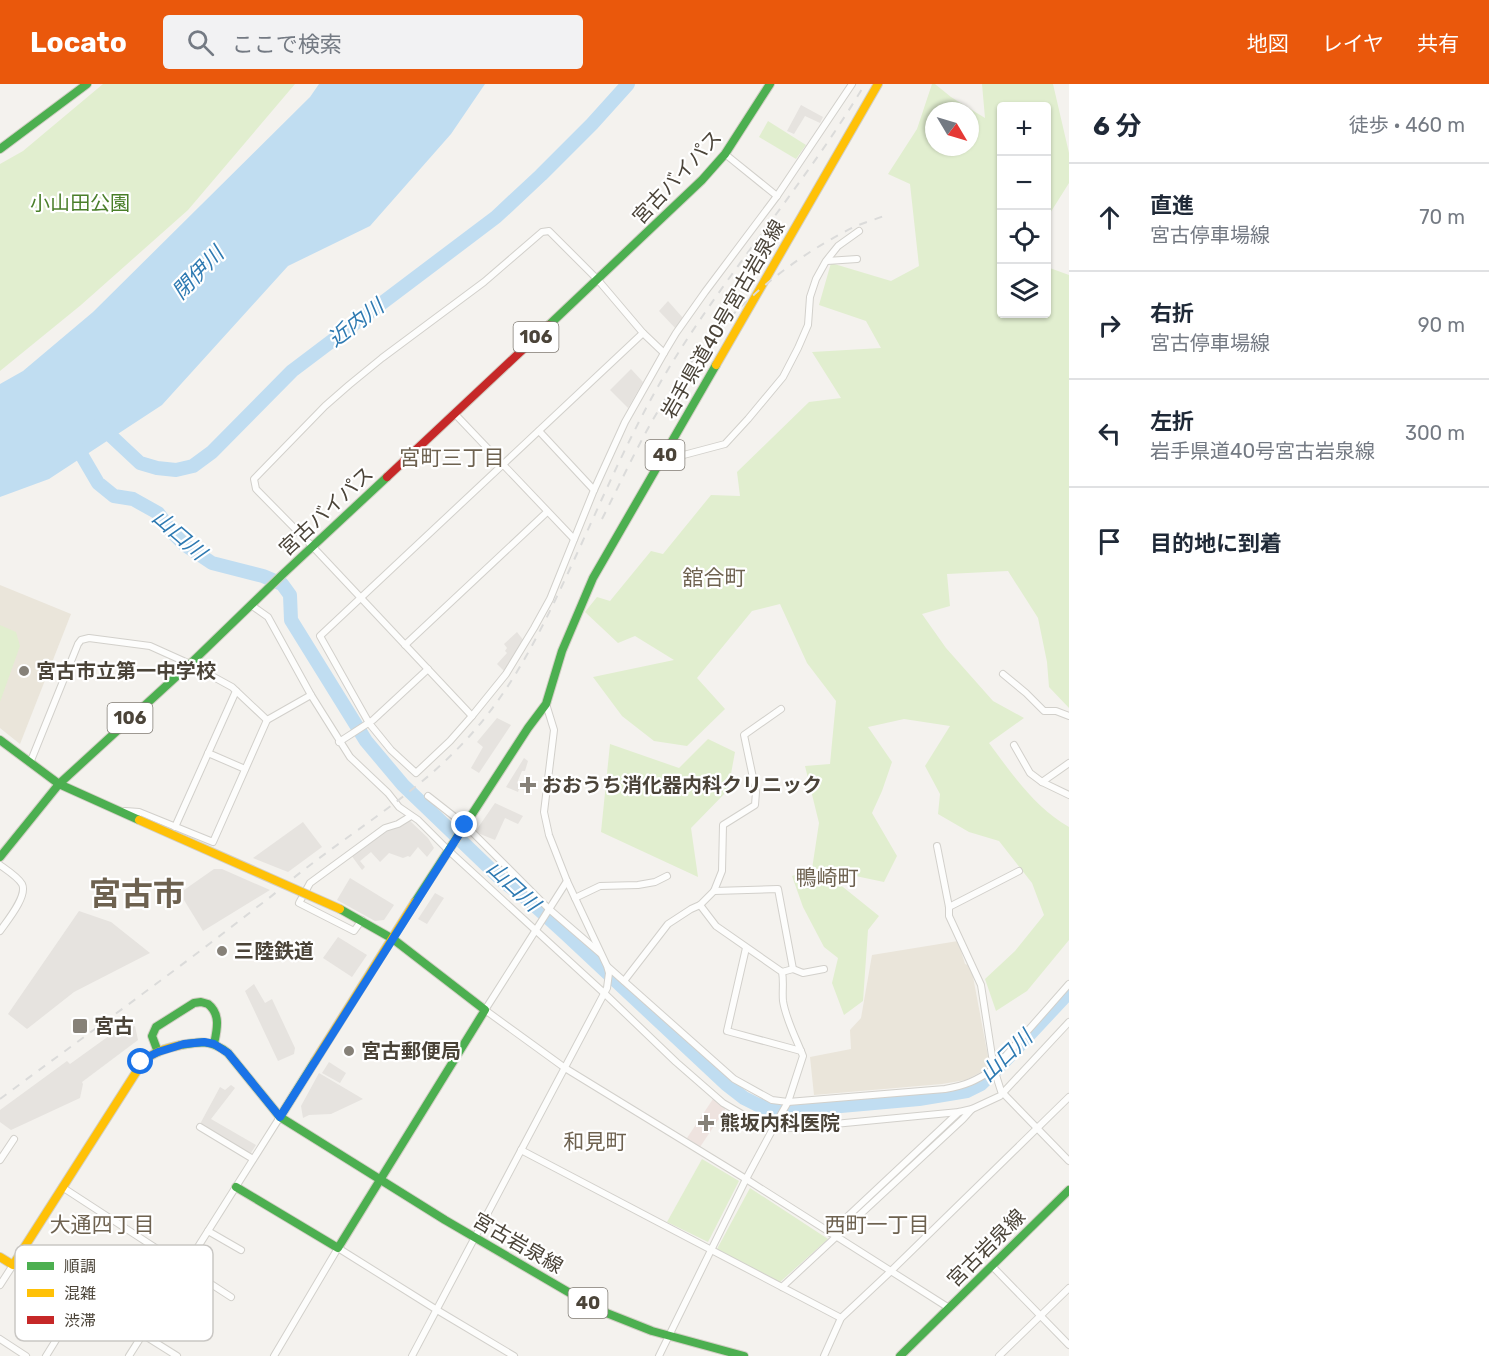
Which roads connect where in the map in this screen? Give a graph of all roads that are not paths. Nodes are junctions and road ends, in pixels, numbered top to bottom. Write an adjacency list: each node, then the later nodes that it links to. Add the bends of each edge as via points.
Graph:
1 (87, 84): 5 (main road)
2 (770, 84): 6 (main road, 宮古バイパス / 106)
3 (852, 84): 7 (street)
4 (878, 84): 16 (main road, 岩手県道40号宮古岩泉線 / 40)
5 (0, 149)
6 (725, 154): 7 (street); 11 (main road, 宮古バイパス / 106)
7 (777, 196): 13 (street)
8 (859, 231): 10 (street, via 838,246)
9 (857, 259): 10 (street)
10 (826, 261): 16 (street, via 810,297 808,325 783,377 726,444)
11 (598, 280): 12 (street); 14 (main road, 宮古バイパス / 106); 21 (street, via 549,231 542,232 325,406 254,479 256,489)
12 (644, 333): 13 (street); 15 (street)
13 (664, 353): 18 (street, via 625,422)
14 (454, 413): 17 (street); 21 (main road, 宮古バイパス / 106)
15 (539, 431): 17 (street); 18 (street)
16 (661, 461): 30 (main road, 岩手県道40号宮古岩泉線 / 40, via 593,578 562,651)
17 (503, 464): 19 (street); 22 (street)
18 (594, 490): 20 (street)
19 (547, 512): 20 (street); 24 (street)
20 (574, 539): 32 (street, via 534,628 506,674)
21 (313, 547): 22 (street); 23 (main road, 宮古バイパス / 106)
22 (360, 598): 24 (street); 35 (street, via 320,636)
23 (250, 604): 25 (main road, 宮古バイパス / 106); 29 (street, via 268,617)
24 (405, 645): 26 (street)
25 (190, 664): 28 (street); 40 (street, via 150,646 81,640); 44 (main road, 宮古バイパス / 106)
26 (428, 669): 32 (street); 35 (street)
27 (1003, 674): 33 (street, via 1044,711)
28 (236, 692): 34 (street); 39 (street)
29 (310, 695): 34 (street); 37 (street)
30 (546, 704): 50 (main road, 岩手県道40号宮古岩泉線 / 40); 57 (street, via 554,730 544,812)
31 (781, 709): 58 (street, via 744,735 756,792 755,805 723,825 722,871)
32 (472, 716): 35 (street, via 416,773)
33 (1069, 716)
34 (267, 720): 42 (street)
35 (369, 723): 37 (street)
36 (0, 740): 40 (main road)
37 (339, 742): 48 (street, via 359,767)
38 (1014, 745): 43 (street, via 1030,773)
39 (208, 753): 42 (street); 49 (street)
40 (30, 763): 44 (main road)
41 (1069, 763): 43 (street)
42 (245, 769): 49 (street, via 213,842)
43 (1042, 782): 45 (street)
44 (59, 783): 47 (main road); 53 (main road, 宮古バイパス / 106)
45 (1069, 795)
46 (428, 796): 50 (street)
47 (115, 810): 49 (street, via 139,812); 63 (main road, bridge)
48 (411, 816): 52 (street); 63 (street, via 385,828 310,883 299,903 354,931)
49 (175, 827)
50 (464, 827): 52 (main road, 岩手県道40号宮古岩泉線 / 40); 62 (street)
51 (937, 846): 61 (street)
52 (450, 847): 64 (street); 66 (main road, 岩手県道40号宮古岩泉線 / 40)
53 (0, 857)
54 (0, 865): 65 (street, via 22,884 24,892)
55 (1019, 871): 61 (street)
56 (668, 876): 59 (street, via 638,885 600,886)
57 (567, 881): 59 (street); 62 (street)
58 (714, 891): 60 (street); 70 (street, via 778,889)
59 (575, 898): 68 (street)
60 (700, 905): 67 (street, via 716,926); 73 (street, via 668,924)
61 (949, 907): 82 (street, via 949,916 981,985)
62 (548, 910): 64 (street); 68 (street)
63 (362, 920): 66 (main road)
64 (537, 928): 75 (street); 76 (street)
65 (0, 932)
66 (393, 939): 76 (main road); 88 (main road, 岩手県道40号宮古岩泉線 / 40)
67 (746, 948): 72 (street); 79 (street, via 727,1031)
68 (602, 956): 69 (street)
69 (608, 969): 73 (street); 75 (street)
70 (794, 969): 71 (street, via 803,973); 72 (street)
71 (824, 969)
72 (782, 972): 79 (street, via 786,1016)
73 (624, 981): 85 (street, via 734,1079 772,1100)
74 (1069, 984): 82 (street)
75 (605, 991): 81 (street); 89 (street, via 723,1103 747,1117)
76 (485, 1010): 81 (street); 97 (main road)
77 (1069, 1022): 83 (street)
78 (214, 1044): 80 (main road, via 194,1042); 80 (main road, via 215,1010 197,1002 153,1030 152,1041); 88 (main road, via 228,1053)
79 (801, 1051): 85 (street, via 803,1056)
80 (158, 1052): 99 (main road, via 136,1070)
81 (565, 1068): 93 (street); 98 (street)
82 (994, 1069): 83 (street); 85 (street, via 966,1085 945,1089)
83 (1002, 1092): 86 (street); 91 (street)
84 (1069, 1097): 91 (street)
85 (788, 1102): 89 (street)
86 (972, 1109): 87 (street); 105 (street)
87 (959, 1112): 89 (street, via 794,1128); 103 (street)
88 (280, 1117): 94 (street); 97 (main road, 40)
89 (774, 1125): 98 (street)
90 (200, 1127): 94 (street)
91 (1037, 1128): 96 (street); 115 (street)
92 (14, 1139): 95 (street)
93 (521, 1150): 104 (street); 111 (street)
94 (253, 1159): 100 (street)
95 (0, 1161)
96 (1069, 1161)
97 (381, 1179): 104 (main road, 宮古岩泉線 / 40); 109 (main road)
98 (746, 1179): 103 (street); 111 (street)
99 (62, 1186): 106 (main road); 107 (street)
100 (236, 1187): 102 (street); 109 (main road)
101 (1069, 1190): 114 (main road, 宮古岩泉線)
102 (208, 1231): 108 (street); 110 (street)
103 (830, 1233): 105 (street)
104 (475, 1237): 122 (street); 125 (main road, 宮古岩泉線 / 40, via 599,1310)
105 (836, 1238): 115 (street); 118 (street)
106 (25, 1245)
107 (152, 1245)
108 (199, 1245)
109 (338, 1248): 122 (street); 136 (street)
110 (241, 1250)
111 (712, 1250): 118 (street); 125 (street)
112 (0, 1257): 113 (main road)
113 (14, 1262): 116 (street)
114 (992, 1266): 121 (main road, 宮古岩泉線); 123 (street)
115 (891, 1271): 121 (street); 124 (street)
116 (0, 1285)
117 (213, 1285): 120 (street)
118 (782, 1287): 124 (street)
119 (1069, 1287): 123 (street)
120 (231, 1297)
121 (949, 1308): 141 (main road, 宮古岩泉線)
122 (437, 1310): 131 (street); 137 (street)
123 (1040, 1316): 130 (street); 142 (street)
124 (841, 1318): 140 (street)
125 (669, 1336): 138 (street); 139 (main road, 宮古岩泉線 / 40)
126 (0, 1339): 132 (street)
127 (55, 1341): 133 (street)
128 (138, 1341): 134 (street)
129 (152, 1341): 135 (street)
130 (1069, 1345)
131 (511, 1355)
132 (26, 1356)
133 (46, 1356)
134 (129, 1356)
135 (177, 1356)
136 (274, 1356)
137 (412, 1356)
138 (659, 1356)
139 (744, 1356)
140 (824, 1356)
141 (900, 1356)
142 (999, 1356)

